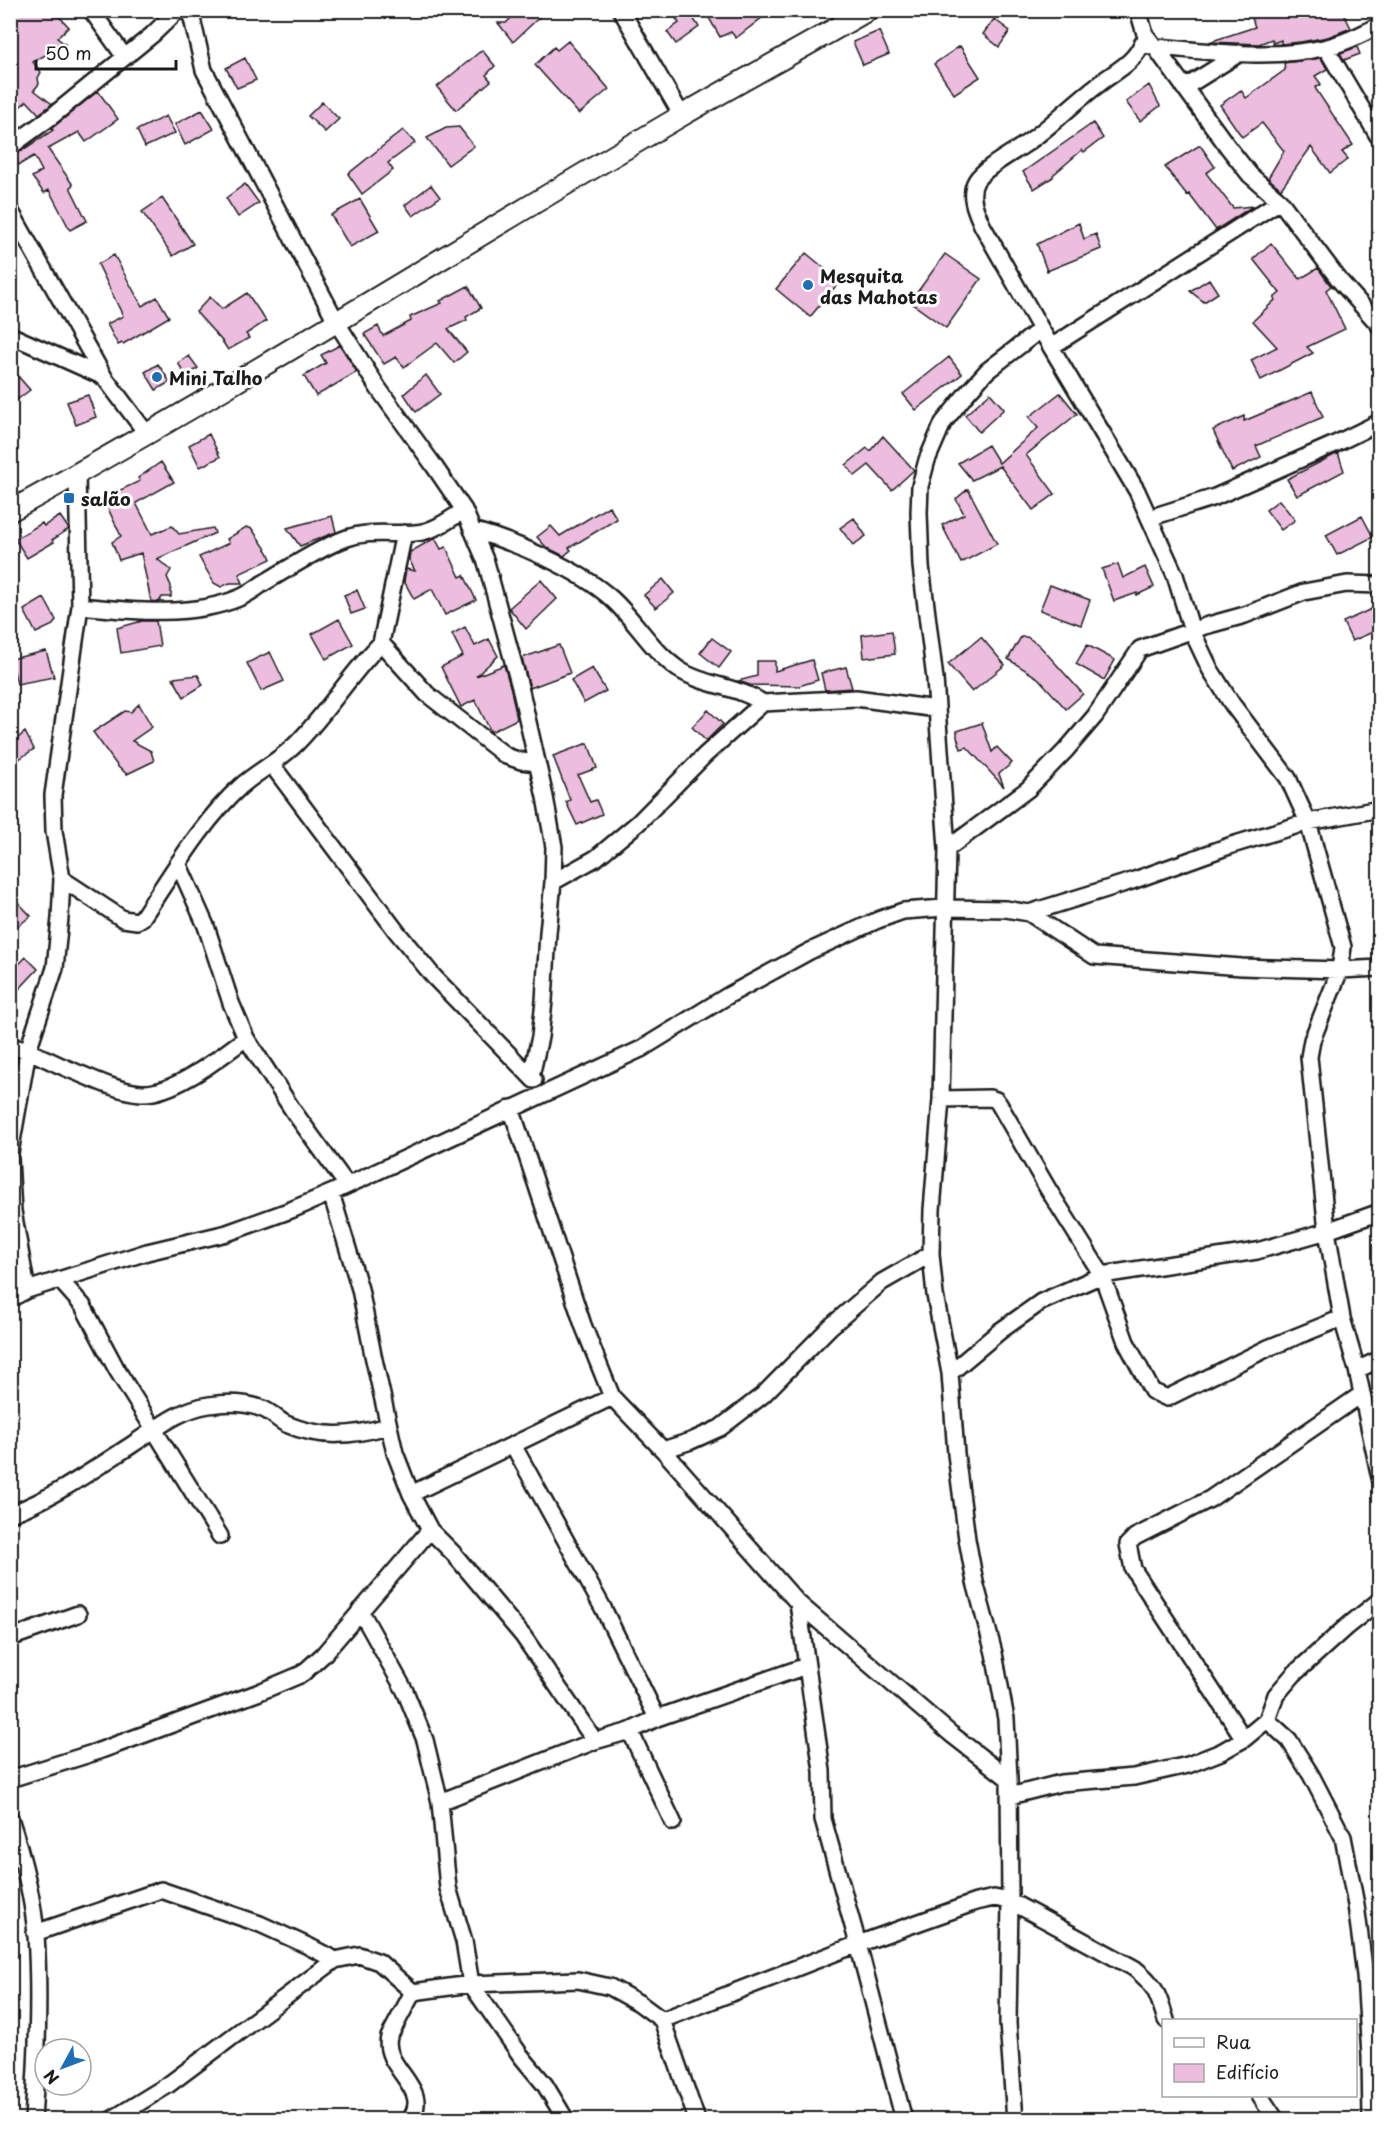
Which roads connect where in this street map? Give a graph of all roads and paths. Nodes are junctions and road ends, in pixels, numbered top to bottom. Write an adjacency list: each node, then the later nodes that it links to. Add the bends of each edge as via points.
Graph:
1 (90, 10): 11 (street)
2 (178, 10): 11 (street)
3 (190, 10): 18 (street, via 204,70)
4 (621, 10): 13 (street)
5 (868, 10): 13 (street)
6 (1138, 10): 8 (street, via 1145,34)
7 (1380, 25): 9 (street)
8 (1155, 46): 10 (street); 12 (street); 20 (street, via 1142,44 1128,64 976,180 974,206)
9 (1326, 48): 10 (street); 14 (street)
10 (1240, 53): 12 (street)
11 (124, 56): 15 (street)
12 (1184, 88): 16 (street, via 1250,175)
13 (682, 116): 18 (street)
14 (1378, 136)
15 (10, 147)
16 (1280, 201): 19 (street, via 1340,281); 22 (street)
17 (10, 210): 23 (street)
18 (337, 323): 25 (street); 27 (street)
19 (1380, 326)
20 (1041, 328): 22 (street); 37 (street, via 987,371 967,393 943,423 927,460 920,486 921,566)
21 (10, 336): 23 (street)
22 (1051, 347): 29 (street, via 1137,491)
23 (105, 377): 25 (street)
24 (1380, 422): 29 (street, via 1215,496)
25 (147, 434): 26 (street)
26 (77, 474): 28 (street); 33 (street)
27 (464, 510): 30 (street); 31 (street, via 438,526)
28 (10, 511)
29 (1149, 518): 34 (street, via 1174,575)
30 (472, 530): 36 (street, via 504,539 574,573 611,599 657,651 680,670); 38 (street, via 486,562)
31 (404, 533): 33 (street, via 374,532 347,538 240,598 209,607 123,610); 35 (street)
32 (1380, 585): 34 (street, via 1347,584 1304,592)
33 (80, 606): 44 (street, via 53,795)
34 (1192, 631): 41 (street, via 1232,704 1288,778); 42 (street, via 1140,649 1095,716 1066,750 1028,789)
35 (381, 643): 38 (street, via 427,694 506,756); 39 (street, via 314,725)
36 (763, 703): 37 (street, via 856,698); 45 (street, via 638,823 596,858)
37 (937, 709): 42 (street)
38 (537, 763): 45 (street, via 554,847)
39 (272, 765): 43 (street, via 242,785 220,807); 53 (street, via 434,977)
40 (1380, 809): 41 (street)
41 (1308, 822): 47 (street); 49 (street, via 1342,946)
42 (947, 849): 46 (street)
43 (178, 863): 44 (street, via 142,918 136,921 123,920); 50 (street, via 206,926)
44 (62, 879): 52 (street, via 55,968)
45 (553, 882): 53 (street, via 543,1013)
46 (944, 908): 47 (street, via 1006,909); 54 (street, via 903,911 820,946 641,1049); 55 (street)
47 (1029, 914): 49 (street, via 1094,956)
48 (1380, 968): 49 (street)
49 (1340, 970): 62 (street, via 1312,1040 1310,1057)
50 (246, 1038): 52 (street, via 195,1074 167,1088 142,1093 65,1068); 59 (street)
51 (10, 1046): 52 (street)
52 (28, 1050): 57 (street)
53 (531, 1076): 54 (street)
54 (544, 1093): 56 (street)
55 (941, 1099): 63 (street); 64 (street, via 996,1100)
56 (511, 1108): 59 (street); 73 (street, via 583,1325)
57 (10, 1153)
58 (10, 1159): 66 (street)
59 (347, 1185): 60 (street)
60 (331, 1193): 65 (street, via 227,1233 147,1252); 74 (street, via 360,1289)
61 (1380, 1212): 62 (street)
62 (1327, 1230): 64 (street, via 1257,1251); 68 (street)
63 (931, 1254): 71 (street); 77 (street, via 882,1282 830,1327 763,1395 720,1428)
64 (1102, 1275): 68 (street, via 1139,1368 1152,1391 1167,1398 1268,1348); 71 (street, via 1041,1302)
65 (60, 1280): 66 (street); 75 (street, via 83,1306)
66 (27, 1290): 67 (street)
67 (10, 1299)
68 (1342, 1318): 70 (street)
69 (1380, 1359): 70 (street)
70 (1358, 1370): 72 (street)
71 (950, 1373): 95 (street, via 967,1539 1006,1719)
72 (1362, 1394): 78 (street); 92 (street, via 1210,1499 1128,1544 1133,1569)
73 (612, 1397): 76 (street); 77 (street)
74 (388, 1426): 75 (street, via 334,1436 303,1430 264,1410 236,1402 184,1411); 79 (street)
75 (155, 1430): 80 (street, via 74,1483); 82 (street)
76 (513, 1445): 79 (street); 89 (street, via 613,1628)
77 (663, 1450): 84 (street)
78 (1380, 1478)
79 (411, 1494): 81 (street)
80 (10, 1514)
81 (430, 1530): 85 (street); 93 (street, via 523,1636)
82 (220, 1536)
83 (1380, 1600): 90 (street, via 1294,1674 1276,1695)
84 (798, 1604): 88 (street); 95 (street)
85 (360, 1610): 94 (street, via 324,1655 302,1674 107,1748); 97 (street, via 405,1691 424,1740)
86 (78, 1614): 87 (street)
87 (10, 1638)
88 (806, 1666): 89 (street); 102 (street, via 822,1771 822,1819)
89 (657, 1718): 91 (street)
90 (1267, 1720): 92 (street); 108 (street, via 1289,1740 1343,1837)
91 (630, 1731): 93 (street); 99 (street)
92 (1244, 1739): 96 (street, via 1188,1765 1134,1777 1061,1783)
93 (595, 1742): 97 (street)
94 (10, 1779)
95 (1009, 1779): 96 (street)
96 (1010, 1796): 100 (street)
97 (440, 1802): 104 (street, via 448,1888 464,1941)
98 (10, 1818): 101 (street)
99 (674, 1822)
100 (1010, 1901): 102 (street, via 994,1898 976,1902); 106 (street, via 1149,1979); 116 (street, via 1008,2023)
101 (36, 1933): 103 (street, via 161,1890 260,1924); 110 (street, via 38,2019)
102 (858, 1944): 107 (street); 115 (street)
103 (335, 1960): 105 (street, via 359,1955 380,1962); 111 (street, via 168,2085)
104 (471, 1984): 105 (street); 107 (street, via 578,1980 610,1987); 113 (street)
105 (413, 1992): 112 (street, via 387,2045 417,2097)
106 (1167, 2019)
107 (662, 2020): 114 (street)
108 (1375, 2053): 118 (street)
109 (1261, 2097): 117 (street)
110 (33, 2120)
111 (111, 2120)
112 (409, 2120)
113 (566, 2120)
114 (697, 2120)
115 (904, 2120)
116 (1015, 2120)
117 (1276, 2120)
118 (1371, 2120)

